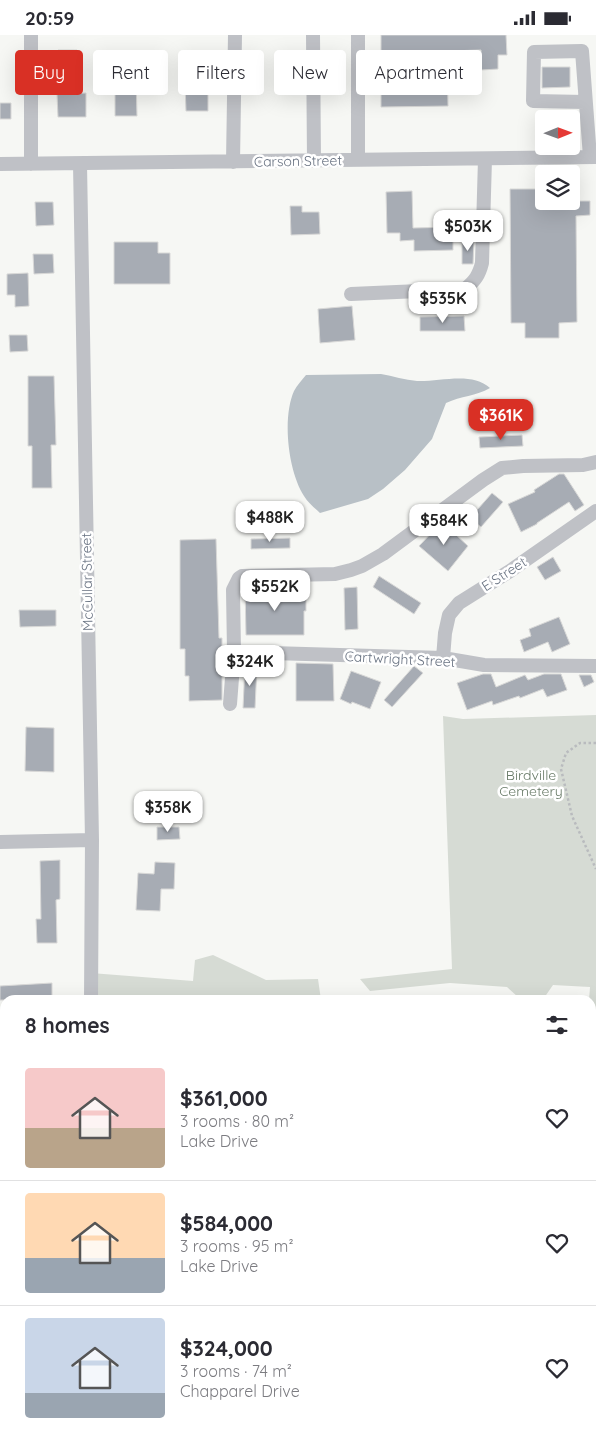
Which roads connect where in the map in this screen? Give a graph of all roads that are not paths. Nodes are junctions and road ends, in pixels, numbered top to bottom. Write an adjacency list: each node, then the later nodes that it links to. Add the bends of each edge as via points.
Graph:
1 (31, 35): 12 (street)
2 (235, 35): 10 (street)
3 (313, 35): 9 (street)
4 (358, 35): 8 (street)
5 (585, 102): 5 (street, via 582,51 534,52 533,101); 6 (street)
6 (593, 157): 7 (street, Carson Street)
7 (485, 159): 8 (street, Carson Street); 14 (street, via 482,263 473,283 465,289)
8 (358, 160): 9 (street, Carson Street)
9 (314, 161): 10 (street, Carson Street)
10 (233, 162): 13 (street, Carson Street)
11 (0, 164): 12 (street, Carson Street)
12 (31, 164): 13 (street, Carson Street)
13 (80, 164): 21 (street, McCullar Street)
14 (350, 294)
15 (596, 462): 17 (street, via 502,468 383,554 351,570 335,574 238,578 233,590)
16 (596, 511): 18 (street, E Street, via 459,603 449,615)
17 (234, 652): 18 (street, Cartwright Street); 20 (street)
18 (443, 658): 19 (street, Cartwright Street, via 484,665)
19 (596, 666)
20 (230, 704)
21 (92, 840): 22 (street); 23 (street, McCullar Street)
22 (0, 842)
23 (91, 995)

